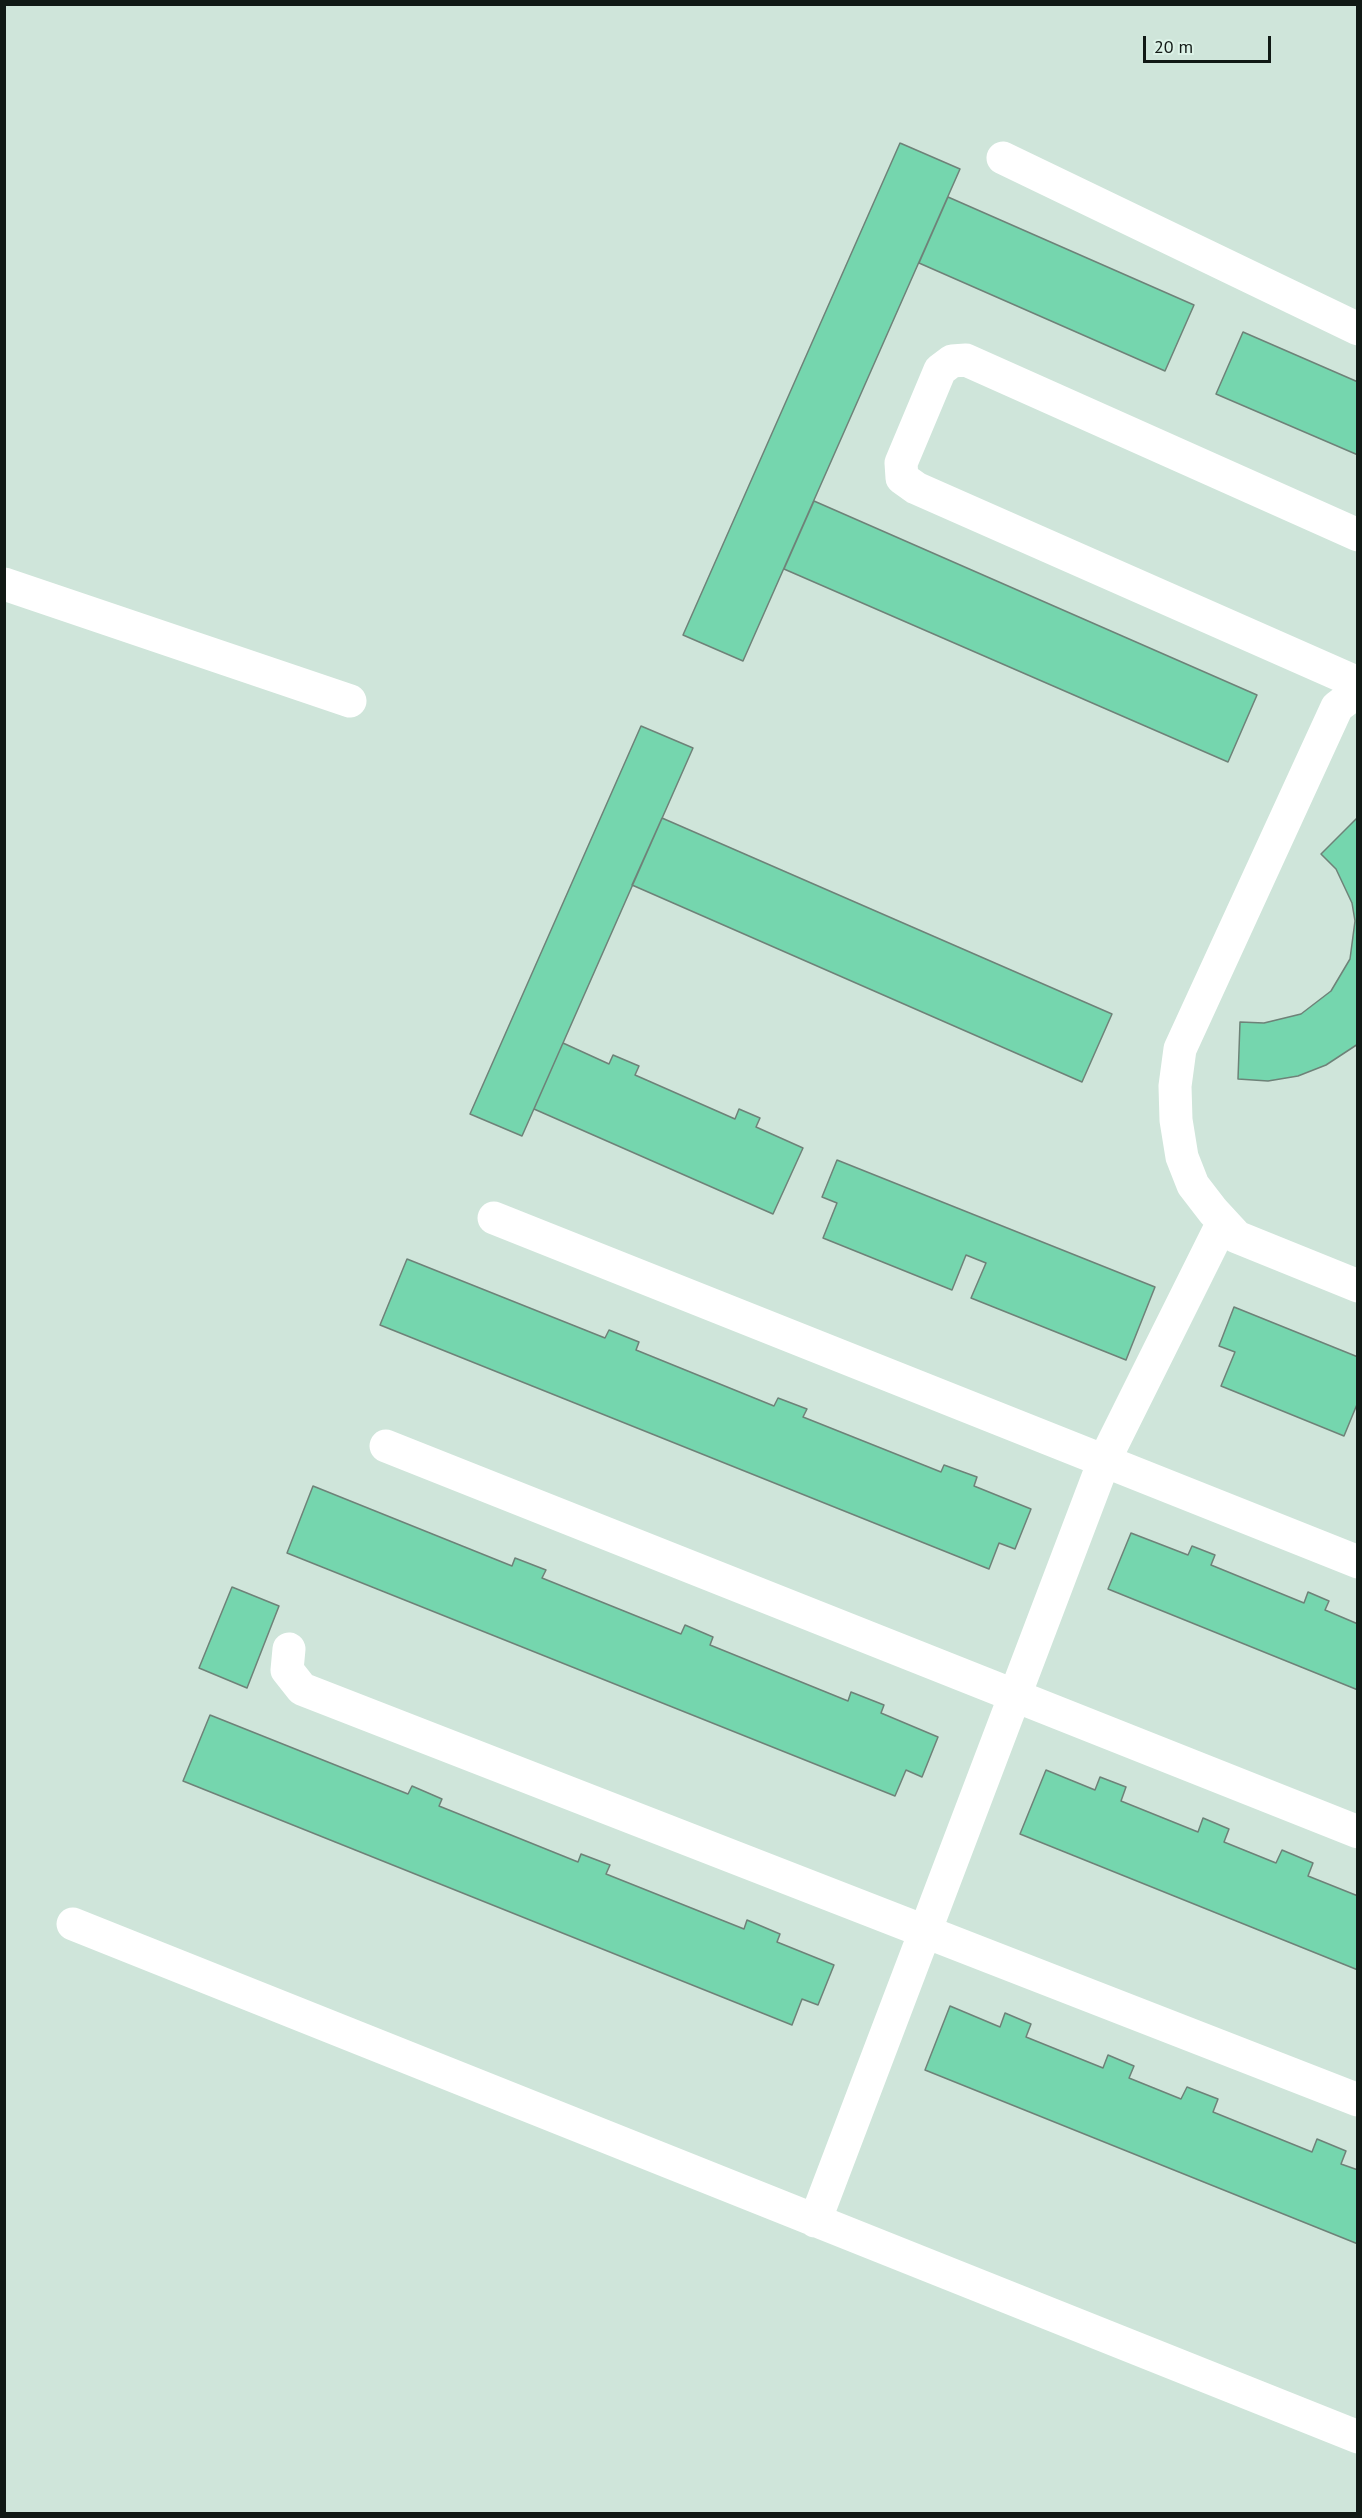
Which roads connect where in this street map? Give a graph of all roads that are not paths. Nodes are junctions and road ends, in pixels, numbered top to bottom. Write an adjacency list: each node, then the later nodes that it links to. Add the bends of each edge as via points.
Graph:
1 (1003, 158): 2 (street)
2 (1358, 330)
3 (1358, 535): 5 (street, via 966,360 952,361 940,370 901,463 902,478 915,488)
4 (4, 584): 7 (street)
5 (1358, 683)
6 (1358, 691): 9 (street, via 1337,707 1180,1049 1175,1086 1182,1157 1193,1185)
7 (350, 701)
8 (494, 1218): 12 (street)
9 (1223, 1222): 10 (street, via 1237,1237); 12 (street)
10 (1358, 1286)
11 (386, 1446): 15 (street)
12 (1104, 1461): 13 (street); 15 (street)
13 (1358, 1562)
14 (289, 1649): 18 (street, via 287,1670 302,1689)
15 (1015, 1696): 16 (street); 18 (street)
16 (1358, 1832)
17 (73, 1924): 20 (street)
18 (925, 1932): 19 (street); 20 (street)
19 (1358, 2100)
20 (815, 2221): 21 (street)
21 (1358, 2438)

